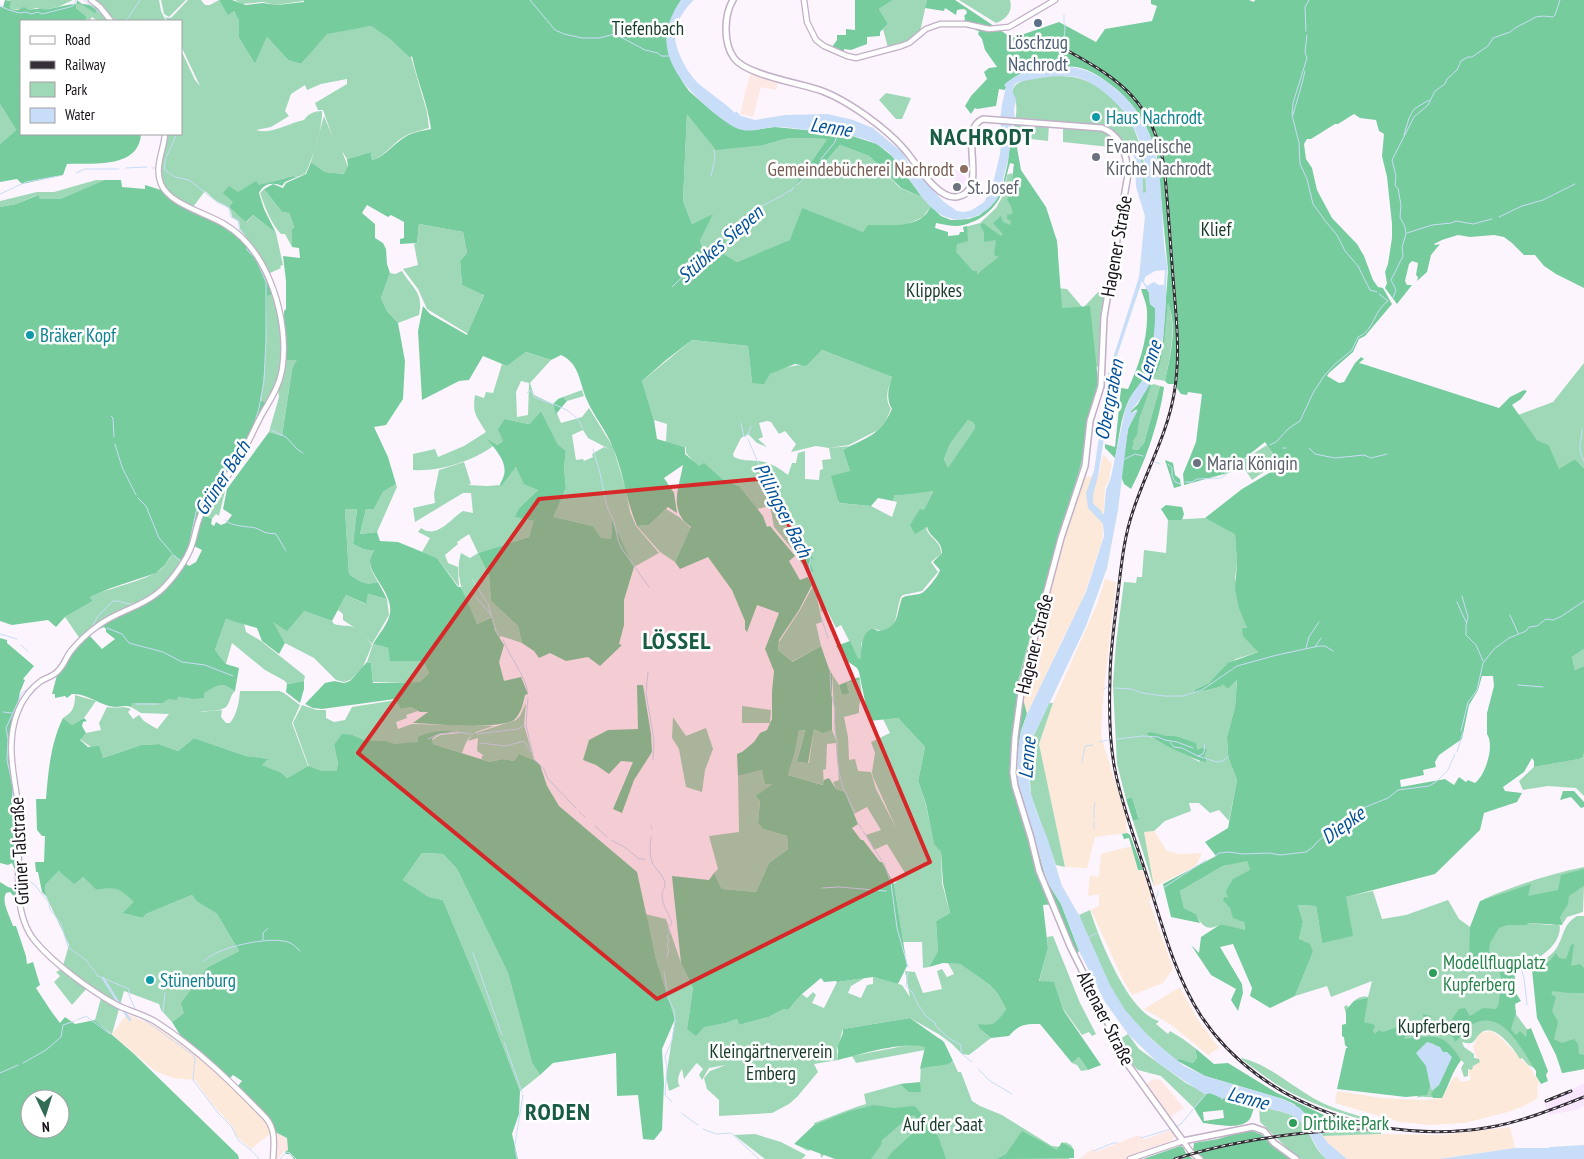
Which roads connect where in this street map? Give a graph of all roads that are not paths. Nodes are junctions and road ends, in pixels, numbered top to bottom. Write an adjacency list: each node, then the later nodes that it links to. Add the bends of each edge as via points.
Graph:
1 (91, 0): 5 (main road)
2 (733, 0): 7 (main road, Hagener Straße, via 727,16 727,36 730,52 737,62 751,70 823,91 863,114 904,149 920,171 950,197 964,194 971,186 972,140 975,125 981,119 1102,128 1110,131 1122,147 1128,165 1104,317 1100,386 1090,421 1084,472 1065,524 1022,685 1013,761 1014,781)
3 (804, 0): 4 (main road, via 806,18 816,40 856,58 909,43 928,28 940,24 966,24 989,29 1009,27)
4 (1055, 0)
5 (110, 20)
6 (165, 135): 14 (main road, Grüner Talstraße, via 158,169 165,191 175,200 234,230 249,245 263,267 282,326 284,353 281,375 244,452 203,508 183,564 156,594 94,629 70,652 58,672 40,682 24,698 13,728 10,752 20,819 19,898 28,932 57,962 116,1005 157,1022 198,1051 266,1118 274,1133)
7 (1045, 887): 8 (main road, Altenaer Straße, via 1129,1066)
8 (1175, 1129): 9 (main road); 10 (main road, Altenaer Straße); 11 (main road, via 1175,1140)
9 (1194, 1139): 10 (main road); 12 (main road); 13 (main road, via 1253,1127 1264,1131)
10 (1183, 1141): 11 (main road); 12 (main road)
11 (1171, 1144): 15 (main road)
12 (1191, 1152): 16 (main road)
13 (1295, 1158)
14 (273, 1159)
15 (1130, 1159)
16 (1200, 1159)

